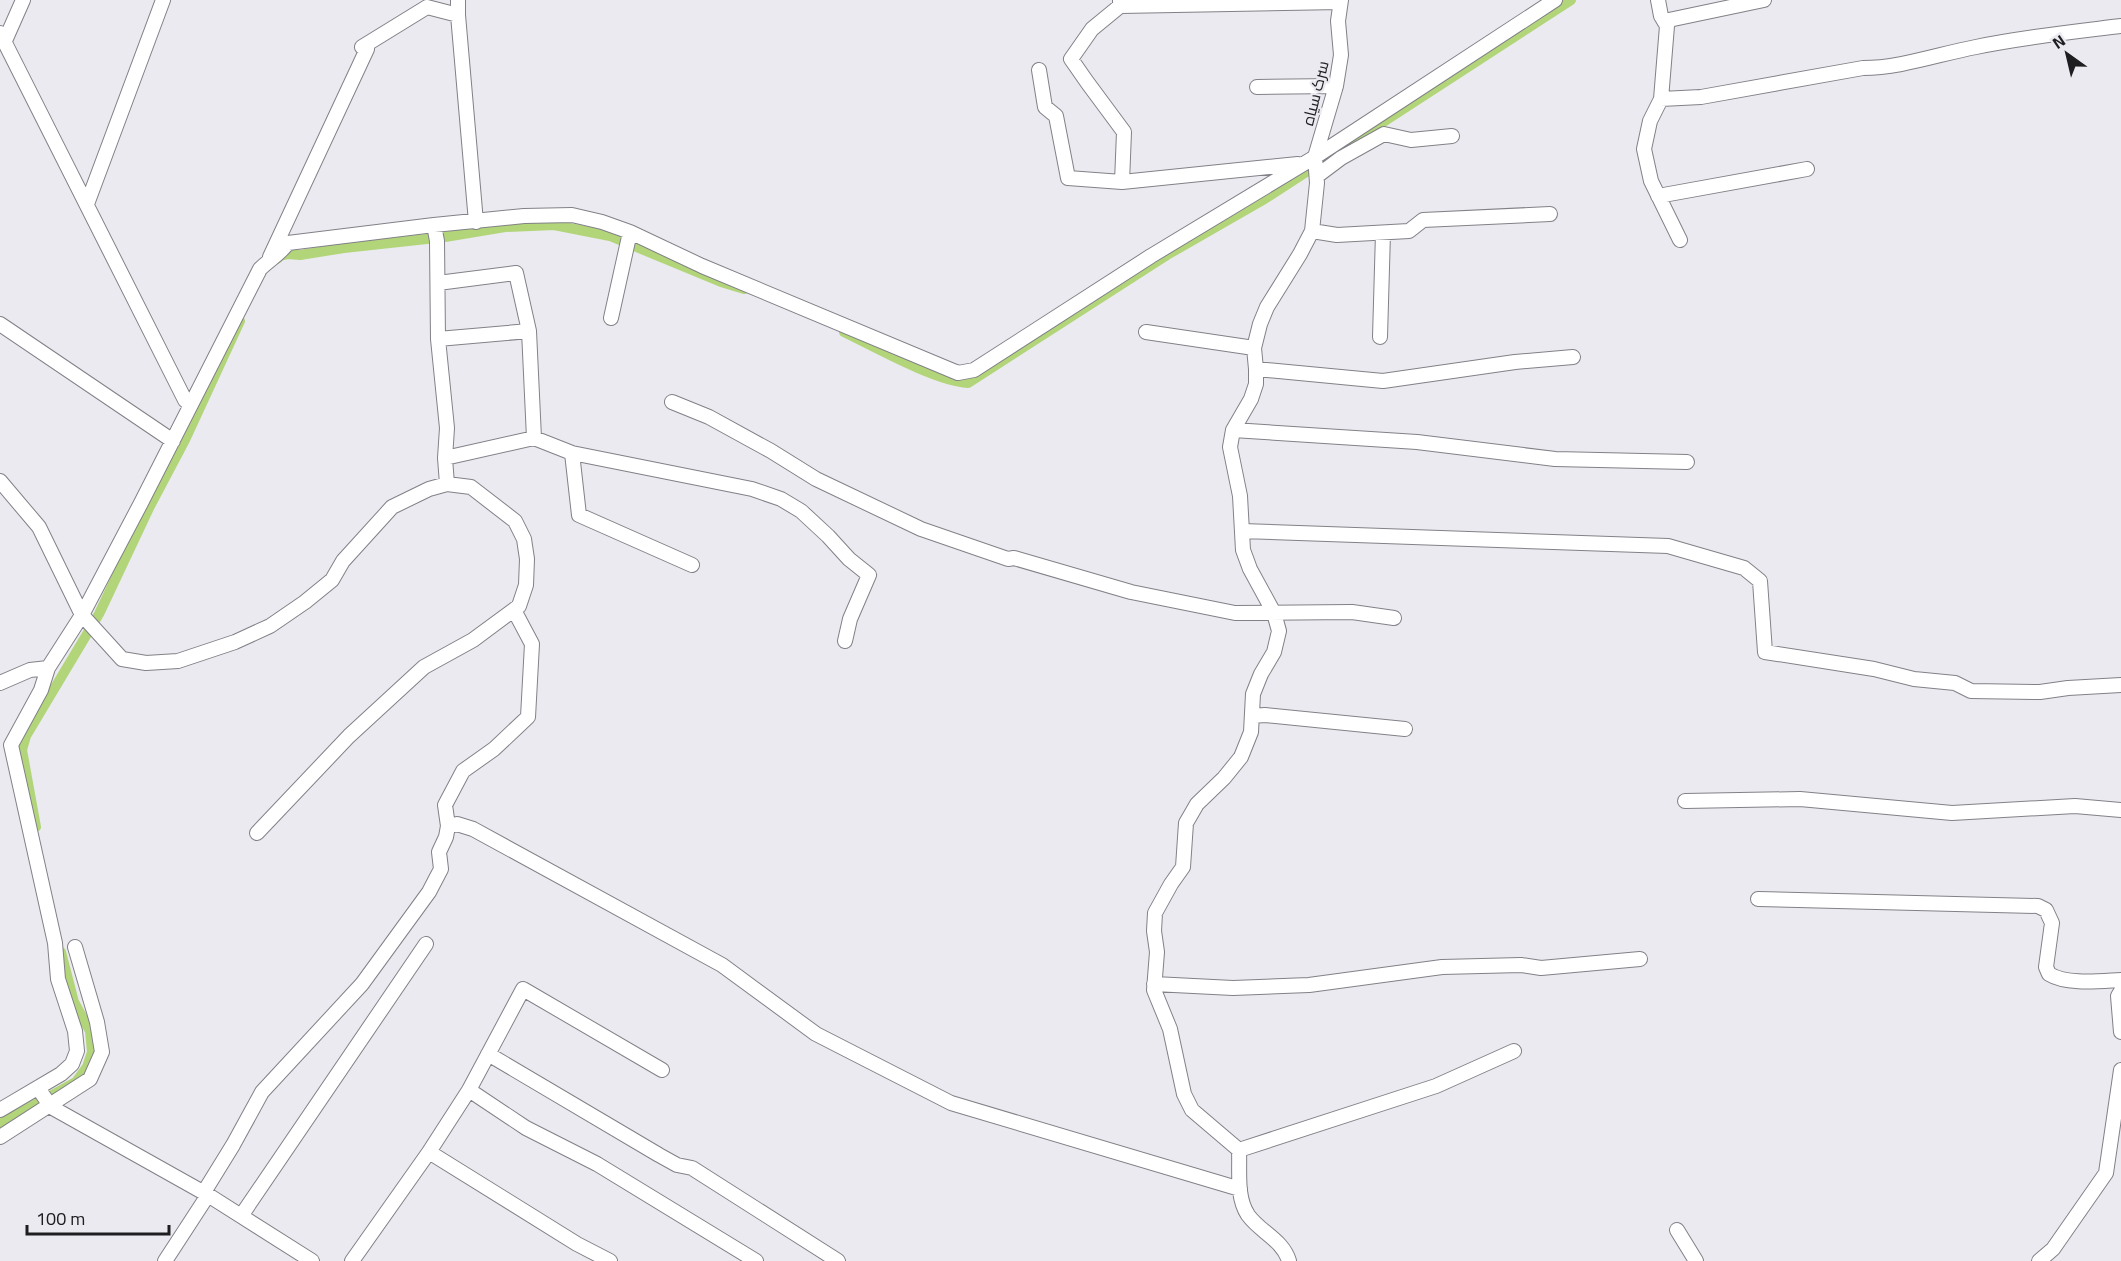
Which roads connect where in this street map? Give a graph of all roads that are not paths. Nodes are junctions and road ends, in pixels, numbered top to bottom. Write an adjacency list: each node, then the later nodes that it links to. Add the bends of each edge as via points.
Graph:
1 (23, 0): 12 (street)
2 (163, 0): 22 (street)
3 (458, 0): 9 (street)
4 (1555, 0): 18 (street)
5 (1658, 0): 10 (street)
6 (1764, 0): 10 (street)
7 (1340, 1): 8 (street); 14 (street, سرک سیاه, via 1341,55)
8 (1120, 3): 20 (street, via 1092,29 1071,59 1124,132)
9 (458, 15): 24 (street); 30 (street, via 427,7 362,47 367,49)
10 (1664, 21): 16 (street)
11 (2121, 26): 16 (street, via 2019,38 1886,68 1863,68 1701,97)
12 (2, 38): 22 (street)
13 (1039, 70): 20 (street, via 1045,107 1056,116 1068,178)
14 (1336, 86): 15 (street); 18 (street, سرک سیاه)
15 (1257, 87)
16 (1661, 99): 21 (street, via 1650,121 1644,149)
17 (1452, 136): 18 (street, via 1411,141 1384,134 1341,158)
18 (1313, 165): 20 (street); 25 (street, سرک سیاه); 28 (street, via 1151,256 974,370 958,373)
19 (1807, 169): 21 (street)
20 (1122, 182)
21 (1658, 196): 29 (street)
22 (87, 204): 42 (street, via 185,400)
23 (1550, 214): 27 (street, via 1423,220 1408,231)
24 (476, 222): 26 (street); 28 (street, via 572,215 602,222)
25 (1312, 231): 27 (street, via 1337,235); 38 (street, via 1267,307)
26 (436, 233): 30 (street, via 288,243); 31 (street)
27 (1383, 233): 36 (street)
28 (628, 239): 32 (street)
29 (1680, 240)
30 (269, 259): 42 (street, via 260,269)
31 (438, 283): 34 (street, via 516,273); 37 (street)
32 (611, 318)
33 (0, 324): 45 (street)
34 (529, 331): 37 (street); 44 (street)
35 (1146, 332): 38 (street)
36 (1380, 337)
37 (438, 339): 47 (street, via 447,428)
38 (1254, 348): 40 (street)
39 (1573, 357): 40 (street, via 1383,381)
40 (1256, 369): 43 (street, via 1251,399)
41 (672, 402): 54 (street, via 709,417 816,479 921,529 1008,559 1131,592 1235,613)
42 (191, 405): 45 (street)
43 (1233, 430): 48 (street, via 1417,442 1555,459); 51 (street, via 1230,447)
44 (534, 438): 46 (street); 47 (street)
45 (173, 441): 56 (street)
46 (572, 453): 52 (street, via 579,515); 57 (street, via 752,489 801,511 869,575)
47 (445, 458): 50 (street)
48 (1687, 462)
49 (0, 481): 56 (street, via 39,527)
50 (447, 484): 53 (street, via 471,487 515,521 524,539 527,559 526,585); 56 (street, via 392,507 343,561 332,580 270,626 236,642 178,661 146,663 122,659)
51 (1242, 531): 54 (street, via 1250,569); 60 (street, via 1668,546 1744,568 1760,581 1765,652 1955,683 1971,691 2040,692)
52 (692, 565)
53 (514, 610): 65 (street, via 532,644 528,717 495,749 463,771 445,805); 66 (street, via 473,640 424,667 349,736)
54 (1274, 613): 55 (street, via 1352,612); 61 (street, via 1279,632 1274,652 1253,694)
55 (1394, 618)
56 (89, 622): 58 (street)
57 (845, 641)
58 (48, 669): 59 (street, via 30,670); 80 (street, via 11,745 55,943 58,979 75,1031 77,1051 72,1064)
59 (0, 683)
60 (2121, 684)
61 (1252, 716): 62 (street); 72 (street, via 1251,732 1241,757 1197,804 1186,823 1183,867 1155,913)
62 (1405, 729)
63 (1685, 801): 64 (street, via 1800,799 1953,813 2075,806)
64 (2121, 810)
65 (448, 826): 85 (street, via 457,824 473,829 722,965 816,1034 951,1103); 86 (street, via 439,852 441,869 429,892 362,984 262,1092)
66 (257, 833)
67 (1758, 899): 71 (street, via 2038,906 2046,910 2052,923 2046,967 2049,975 2091,982)
68 (426, 944): 87 (street)
69 (75, 947): 80 (street, via 102,1052 90,1080)
70 (1640, 959): 72 (street, via 1541,968 1442,967 1309,985 1233,988)
71 (2121, 980)
72 (1154, 984): 83 (street, via 1170,1029 1184,1094 1192,1110)
73 (2121, 992): 74 (street)
74 (2121, 1032)
75 (1514, 1051): 83 (street, via 1436,1086)
76 (488, 1054): 77 (street, via 523,989); 79 (street); 94 (street, via 659,1155 692,1168)
77 (662, 1070)
78 (2121, 1070): 97 (street, via 2106,1173 2054,1249)
79 (469, 1090): 84 (street); 93 (street, via 526,1128 597,1164)
80 (45, 1097): 81 (street); 82 (street); 86 (street, via 51,1107)
81 (0, 1110)
82 (0, 1137)
83 (1239, 1150): 85 (street)
84 (429, 1152): 91 (street); 92 (street)
85 (1240, 1189): 95 (street, via 1240,1199 1249,1216 1272,1236)
86 (206, 1194): 87 (street); 89 (street)
87 (241, 1216): 90 (street)
88 (1677, 1230): 96 (street)
89 (165, 1261)
90 (312, 1261)
91 (352, 1261)
92 (610, 1261)
93 (756, 1261)
94 (838, 1261)
95 (1289, 1261)
96 (1696, 1261)
97 (2039, 1261)

